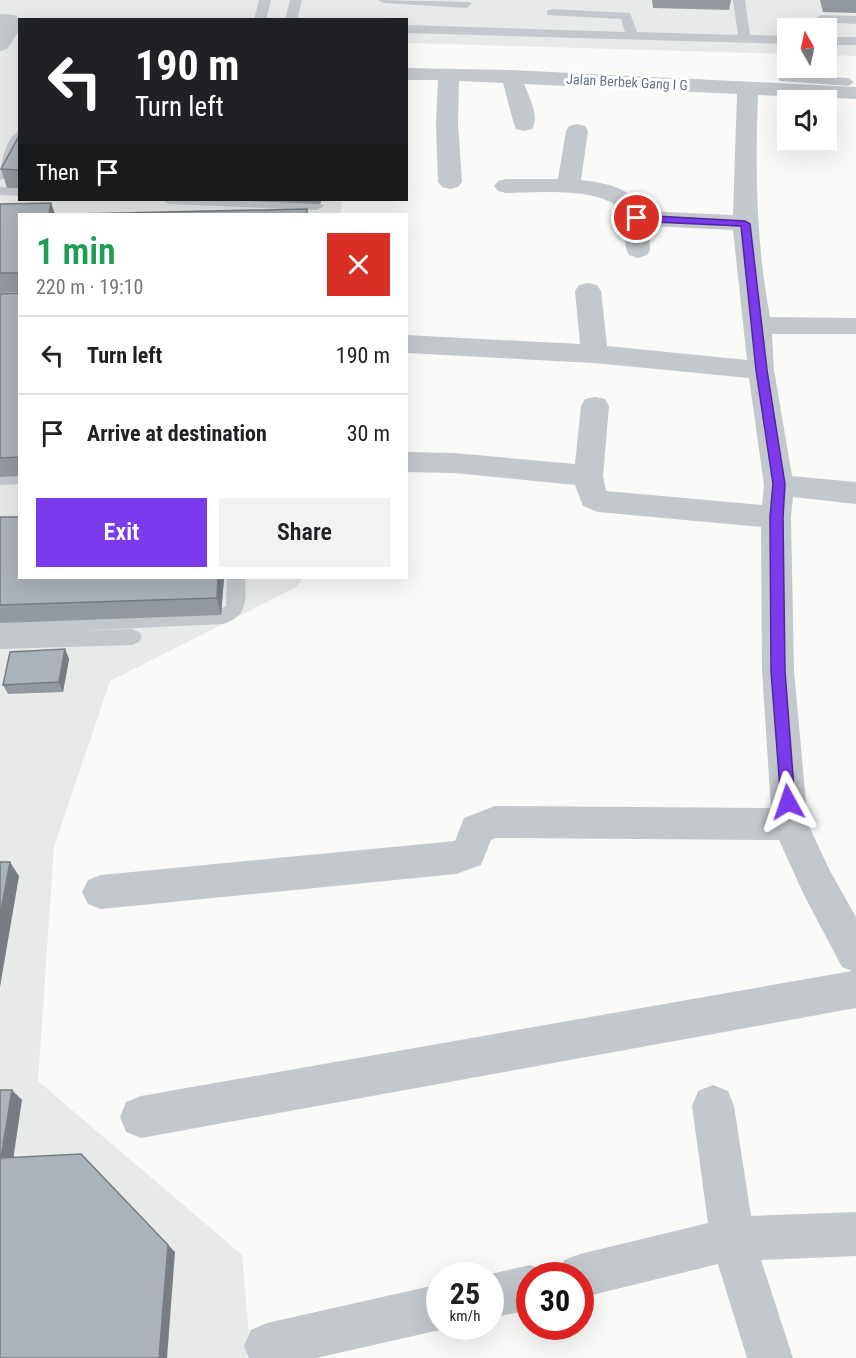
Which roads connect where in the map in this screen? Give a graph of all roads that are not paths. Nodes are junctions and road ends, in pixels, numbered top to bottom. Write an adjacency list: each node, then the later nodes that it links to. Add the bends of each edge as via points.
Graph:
1 (265, 0): 7 (lane)
2 (296, 0): 8 (lane)
3 (384, 0): 5 (lane)
4 (739, 0): 14 (lane)
5 (466, 14): 12 (lane); 13 (lane)
6 (551, 14): 13 (lane, via 626,16)
7 (260, 18)
8 (292, 18)
9 (837, 19): 10 (lane)
10 (856, 20)
11 (11, 21): 18 (street)
12 (408, 28)
13 (632, 36): 14 (lane)
14 (745, 39): 15 (lane)
15 (777, 40)
16 (837, 41): 17 (lane)
17 (856, 42)
18 (0, 45)
19 (408, 74): 20 (street, Jalan Berbek Gang I G)
20 (449, 74): 21 (street, Jalan Berbek Gang I G); 29 (street)
21 (511, 76): 24 (street, Jalan Berbek Gang I G); 25 (street)
22 (784, 78): 23 (lane)
23 (853, 87): 24 (street, Jalan Berbek Gang I G)
24 (748, 88): 37 (street, via 743,167)
25 (524, 124)
26 (578, 131): 30 (street)
27 (16, 135): 28 (lane)
28 (0, 176)
29 (450, 182)
30 (569, 185): 31 (street); 36 (street, via 614,194 628,203)
31 (506, 186)
32 (0, 191): 33 (lane)
33 (18, 192)
34 (194, 201): 35 (lane)
35 (317, 206)
36 (637, 218): 37 (street); 38 (street)
37 (745, 224): 40 (street)
38 (638, 250)
39 (588, 291): 43 (street)
40 (758, 325): 41 (street); 44 (street)
41 (856, 326)
42 (408, 344): 43 (street)
43 (594, 354): 44 (street)
44 (761, 370): 50 (street)
45 (595, 406): 47 (street)
46 (408, 462): 47 (street)
47 (588, 476): 52 (street, via 590,492 598,501)
48 (18, 478): 49 (lane)
49 (0, 479)
50 (779, 484): 51 (street); 52 (street)
51 (856, 493)
52 (776, 517): 57 (street, via 778,671)
53 (236, 579): 54 (lane, via 235,609 223,617)
54 (0, 627)
55 (132, 637): 56 (lane)
56 (0, 641)
57 (790, 824): 58 (street, via 495,822 477,829 468,853 456,857); 59 (street)
58 (101, 892)
59 (856, 954)
60 (856, 989): 62 (street)
61 (713, 1106): 64 (street)
62 (141, 1117)
63 (856, 1235): 64 (street)
64 (732, 1239): 65 (street); 68 (street)
65 (594, 1273)
66 (426, 1310): 67 (street)
67 (267, 1346)
68 (770, 1358)

